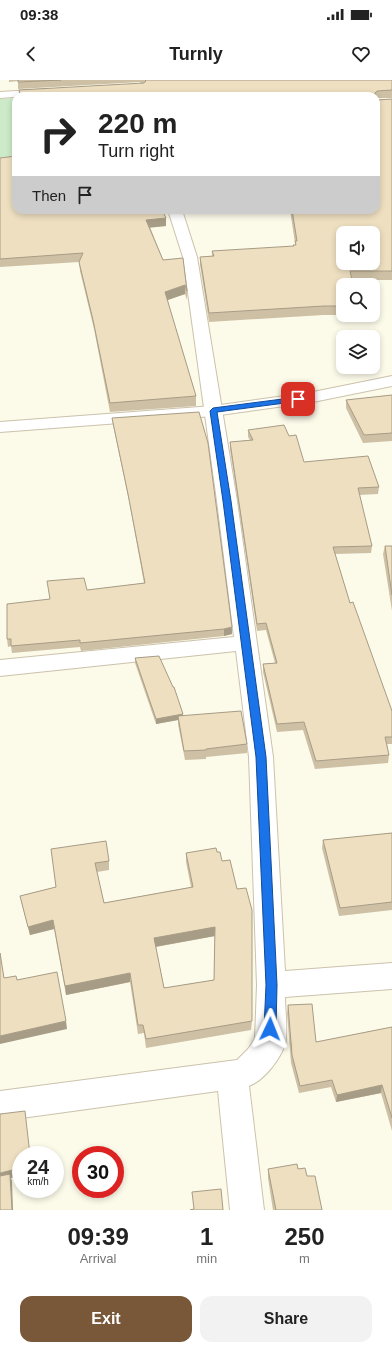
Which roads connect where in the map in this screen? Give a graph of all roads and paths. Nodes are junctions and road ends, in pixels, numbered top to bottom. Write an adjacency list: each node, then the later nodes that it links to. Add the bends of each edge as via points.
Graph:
1 (0, 95): 2 (street)
2 (12, 95)
3 (176, 214): 5 (street, via 190,257)
4 (392, 381): 5 (street, via 313,397)
5 (213, 411): 6 (street); 7 (street)
6 (0, 427)
7 (246, 643): 8 (street); 10 (street, via 261,757)
8 (0, 668)
9 (392, 976): 10 (street)
10 (272, 985): 11 (street, via 270,1043 259,1060 244,1073)
11 (232, 1075): 12 (street); 13 (street)
12 (0, 1106)
13 (247, 1210)

